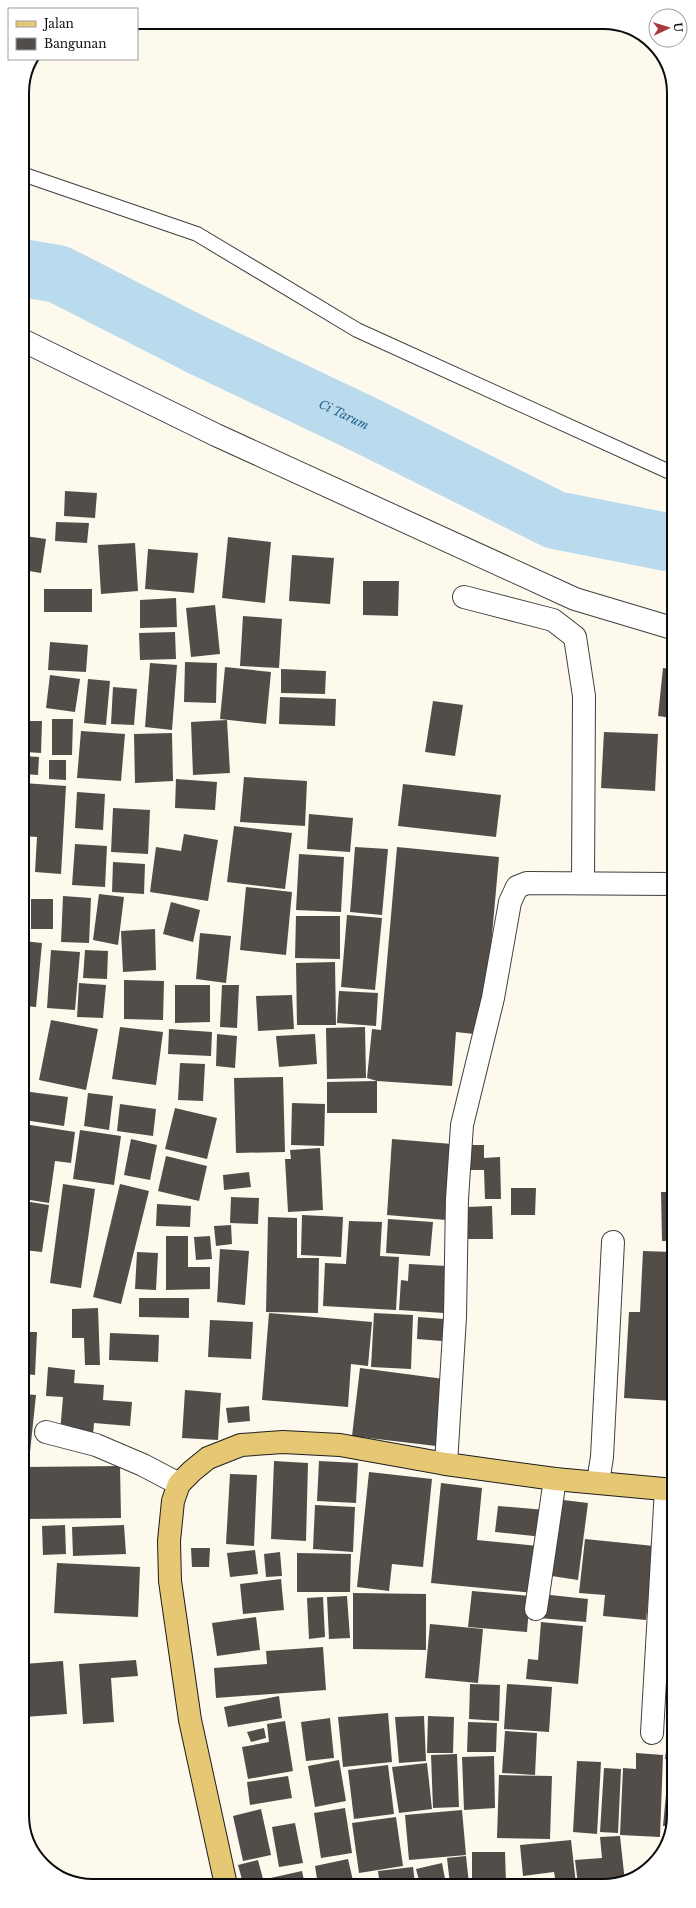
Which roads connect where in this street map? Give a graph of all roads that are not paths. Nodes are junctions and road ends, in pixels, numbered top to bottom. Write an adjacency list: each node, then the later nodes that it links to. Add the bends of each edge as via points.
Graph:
1 (29, 176): 3 (lane, via 197,234 357,330)
2 (29, 343): 5 (street, via 216,435 575,600)
3 (667, 471)
4 (464, 597): 6 (street, via 553,620 575,637 584,696)
5 (667, 627)
6 (583, 883): 7 (street); 10 (street, via 526,883 517,887 510,902 493,998 462,1125 457,1199 455,1317)
7 (667, 884)
8 (613, 1242): 12 (street, via 602,1457)
9 (46, 1432): 13 (street, via 96,1445)
10 (446, 1464): 11 (main road); 13 (main road, via 340,1445 283,1442 241,1445 208,1458)
11 (555, 1479): 12 (main road); 16 (street)
12 (598, 1482): 14 (main road)
13 (179, 1484): 18 (main road, via 173,1501 169,1541 170,1581 190,1720)
14 (667, 1490)
15 (667, 1530): 17 (street)
16 (536, 1609)
17 (652, 1732)
18 (225, 1879)

